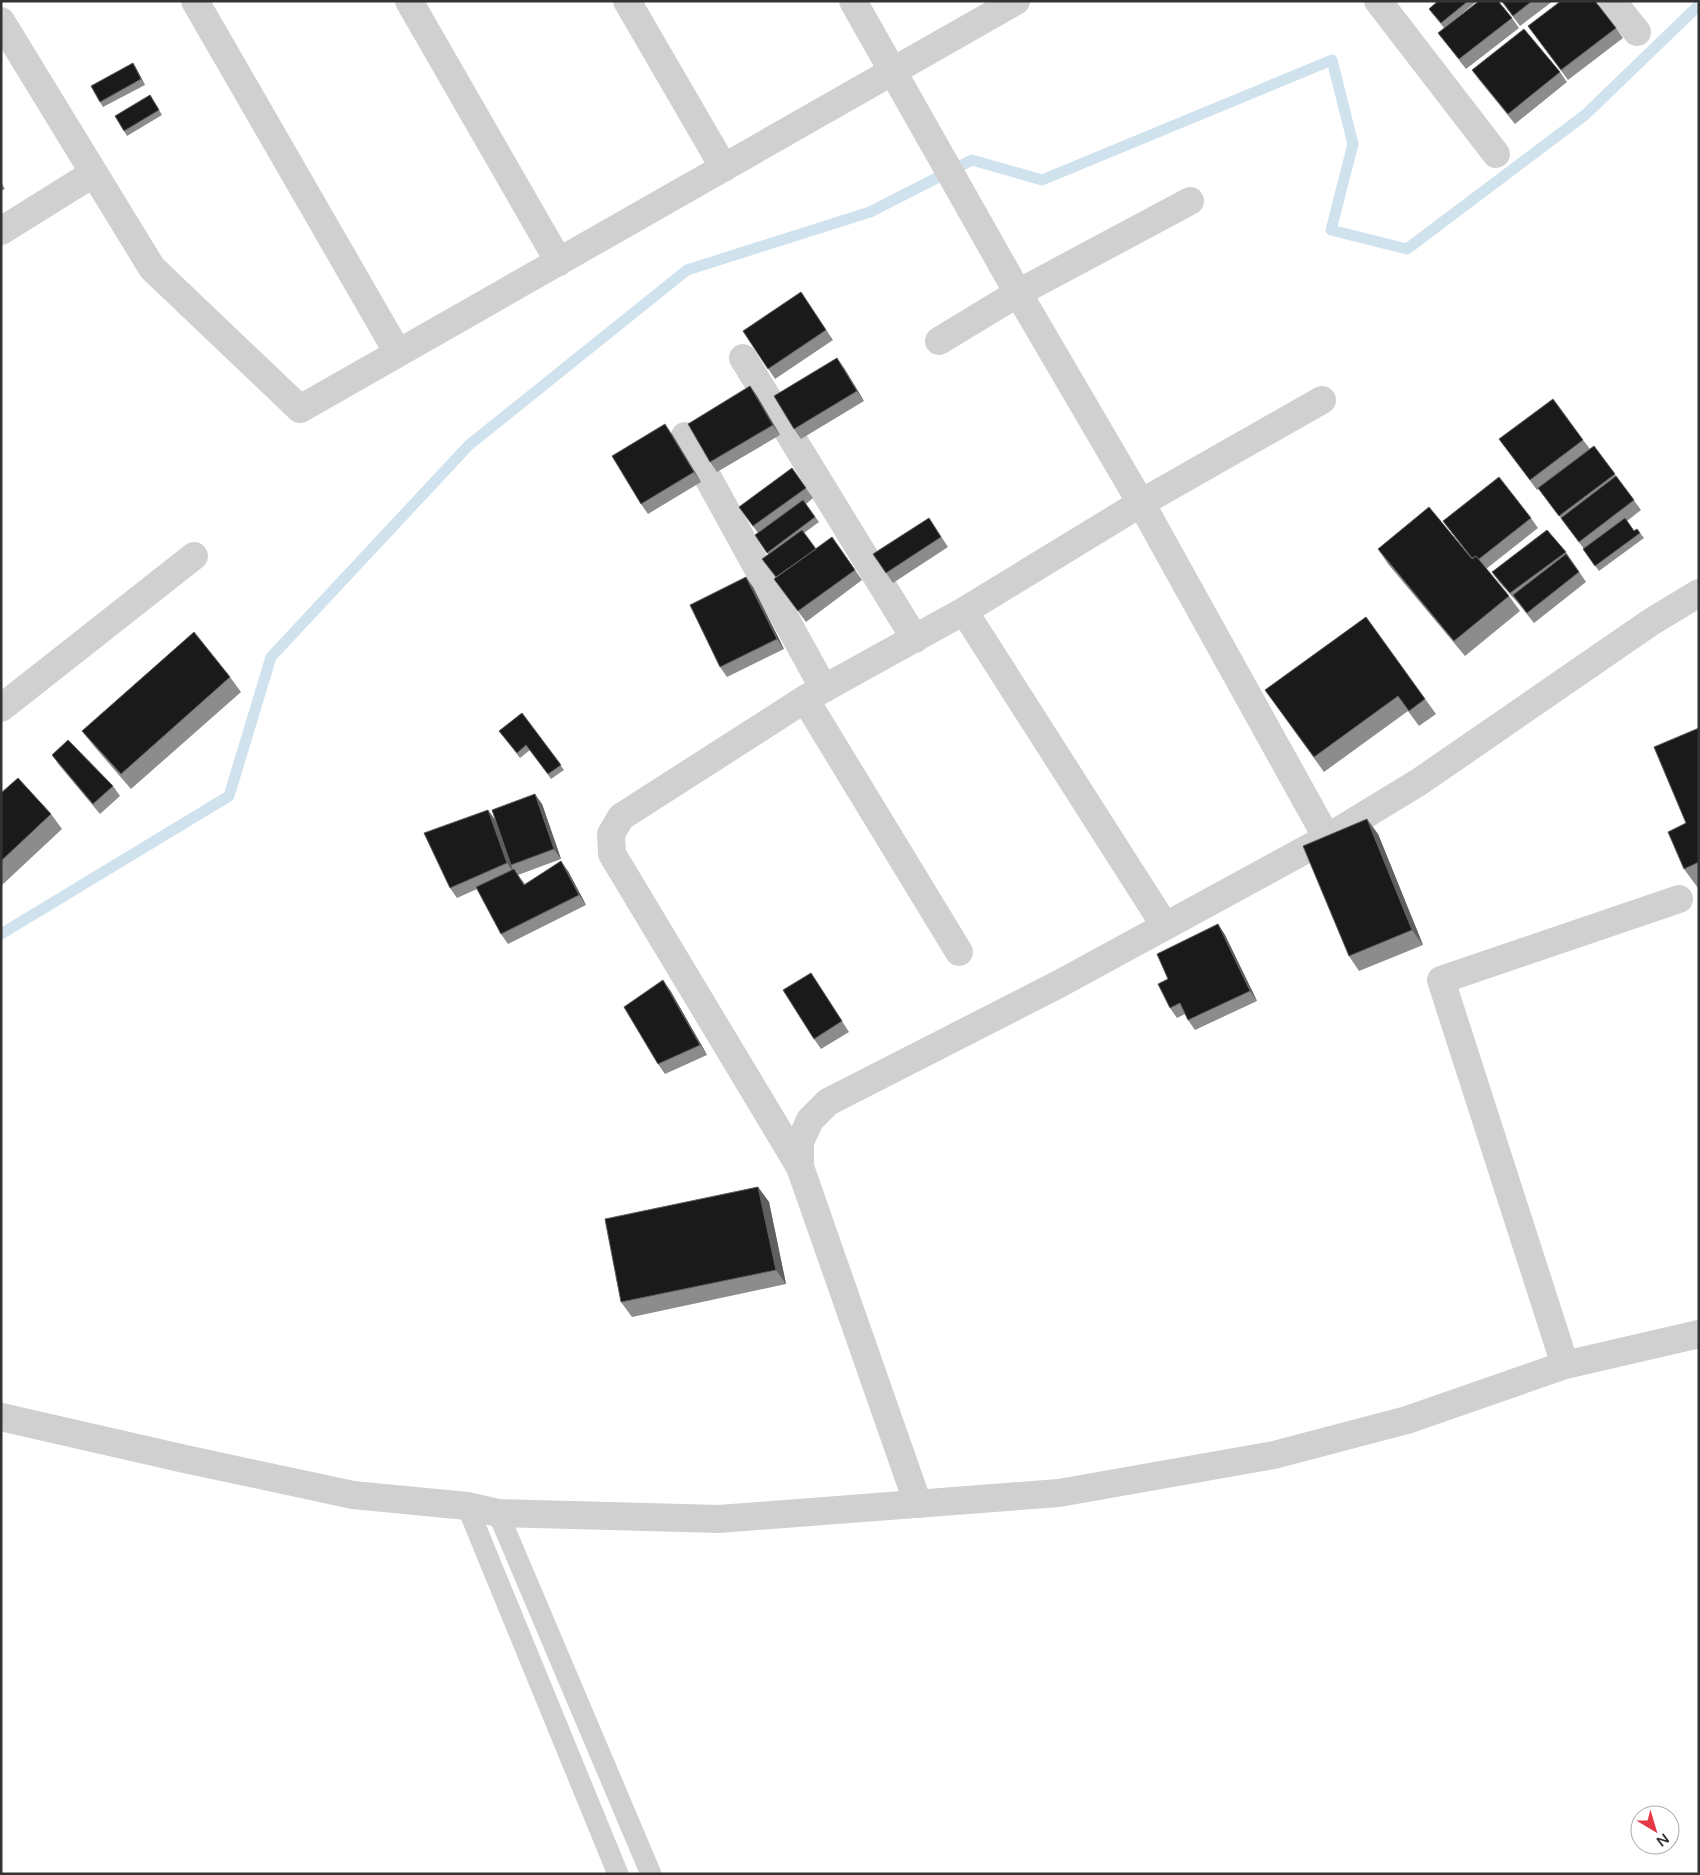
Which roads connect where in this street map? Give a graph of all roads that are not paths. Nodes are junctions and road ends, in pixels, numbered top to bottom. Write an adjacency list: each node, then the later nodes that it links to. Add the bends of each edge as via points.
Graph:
1 (195, 1): 19 (street)
2 (409, 1): 16 (street)
3 (627, 1): 12 (street)
4 (853, 1): 10 (street)
5 (1016, 1): 10 (street)
6 (1378, 1): 11 (street)
7 (1612, 1): 9 (street)
8 (1, 21): 13 (street)
9 (1637, 32)
10 (893, 71): 12 (street); 17 (street)
11 (1496, 154)
12 (724, 168): 16 (street)
13 (94, 173): 15 (street); 19 (street, via 152,268 300,409)
14 (1190, 202): 17 (street)
15 (1, 231)
16 (559, 262): 19 (street)
17 (1018, 293): 18 (street); 23 (street)
18 (939, 340)
19 (398, 353)
20 (743, 358): 27 (street)
21 (1322, 400): 23 (street)
22 (686, 436): 28 (street)
23 (1141, 503): 26 (street); 30 (street)
24 (194, 556): 29 (street)
25 (1699, 592): 30 (street, via 1419,782)
26 (964, 611): 27 (street); 32 (street)
27 (915, 639): 28 (street)
28 (814, 694): 33 (street); 34 (street, via 621,817 611,834 612,854)
29 (1, 708)
30 (1327, 838): 32 (street)
31 (1679, 899): 36 (street, via 1441,980)
32 (1165, 926): 34 (street, via 828,1102 810,1120 800,1142)
33 (959, 952)
34 (800, 1167): 38 (street)
35 (1699, 1334): 36 (street)
36 (1565, 1365): 38 (street, via 1407,1420 1274,1454 1059,1493)
37 (1, 1418): 39 (street, via 352,1495)
38 (918, 1504): 40 (street, via 719,1520)
39 (467, 1506): 40 (street); 41 (lane)
40 (498, 1513): 42 (lane)
41 (618, 1874)
42 (652, 1874)

